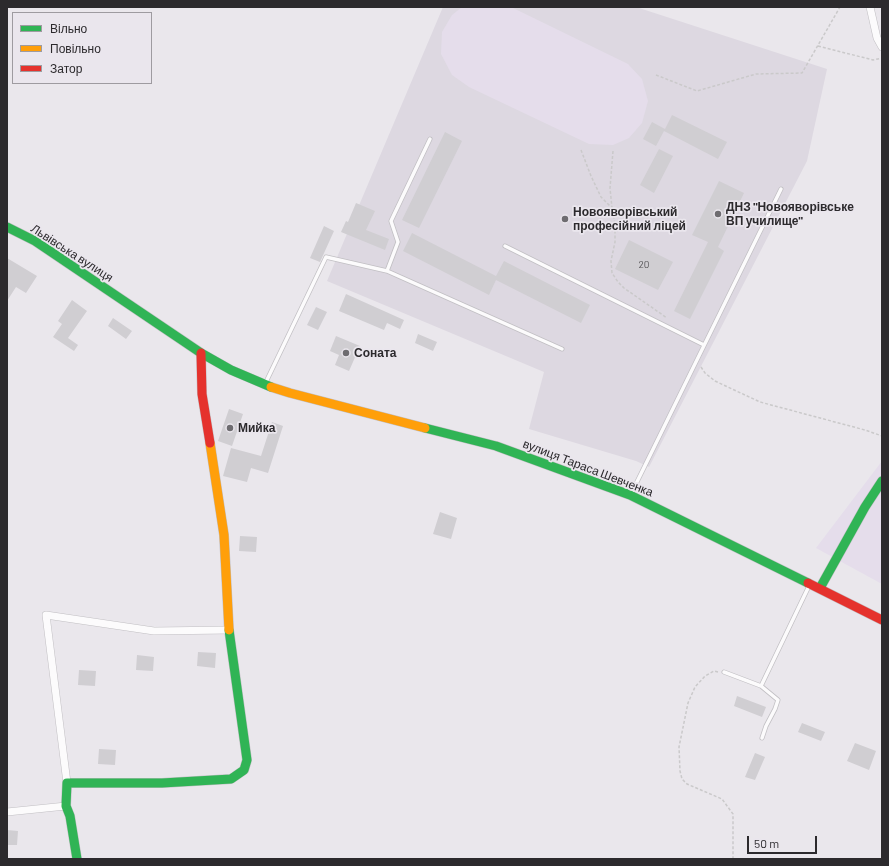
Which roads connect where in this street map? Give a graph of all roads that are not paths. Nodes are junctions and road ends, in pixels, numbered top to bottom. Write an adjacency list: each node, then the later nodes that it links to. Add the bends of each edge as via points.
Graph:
1 (870, 7): 2 (street, via 877,38)
2 (882, 47)
3 (430, 139): 7 (lane, via 391,221 398,242)
4 (781, 189): 8 (lane)
5 (7, 227): 10 (street, Львівська вулиця, via 35,241)
6 (505, 246): 8 (lane)
7 (387, 270): 9 (lane); 11 (lane, via 326,257)
8 (704, 345): 13 (lane)
9 (562, 349)
10 (201, 353): 11 (street, вулиця Тараса Шевченка, via 230,370); 17 (street, via 202,394 224,535)
11 (265, 385): 13 (street, вулиця Тараса Шевченка, via 496,446)
12 (882, 481): 15 (street)
13 (630, 495): 14 (street, вулиця Тараса Шевченка)
14 (811, 583): 15 (street, вулиця Тараса Шевченка); 19 (lane)
15 (820, 588): 16 (street, вулиця Тараса Шевченка)
16 (882, 620)
17 (229, 630): 21 (street, via 247,760 244,770 231,779 162,783); 21 (street, via 154,631 46,615)
18 (724, 672): 19 (lane)
19 (761, 686): 20 (lane, via 778,700)
20 (762, 738)
21 (67, 783): 22 (street)
22 (66, 806): 23 (street); 24 (street)
23 (7, 812)
24 (77, 859)

